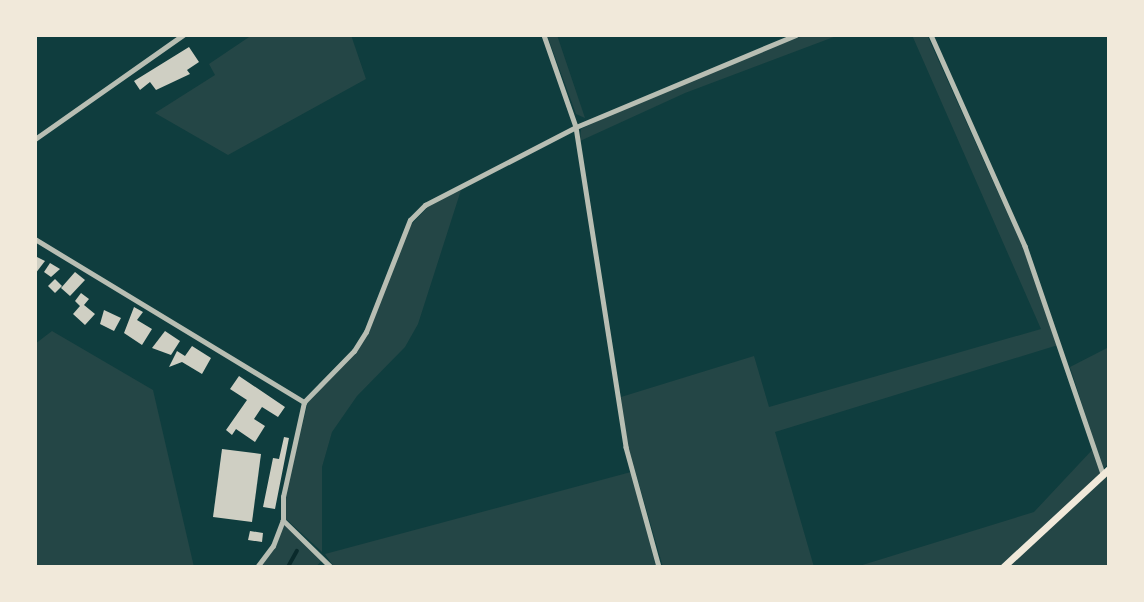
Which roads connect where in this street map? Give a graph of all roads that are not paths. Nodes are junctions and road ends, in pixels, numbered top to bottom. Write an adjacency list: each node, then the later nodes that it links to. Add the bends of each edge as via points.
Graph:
1 (183, 35): 6 (street)
2 (544, 35): 5 (street)
3 (796, 35): 5 (street)
4 (931, 35): 9 (street, via 1025,246)
5 (576, 127): 8 (street, via 425,205 410,220 366,332 354,351); 13 (street, via 626,447)
6 (35, 139)
7 (35, 239): 8 (street)
8 (304, 402): 10 (street)
9 (1106, 472): 14 (main road)
10 (283, 520): 11 (street, via 274,546); 12 (street)
11 (257, 567)
12 (331, 567)
13 (659, 567)
14 (1003, 567)

